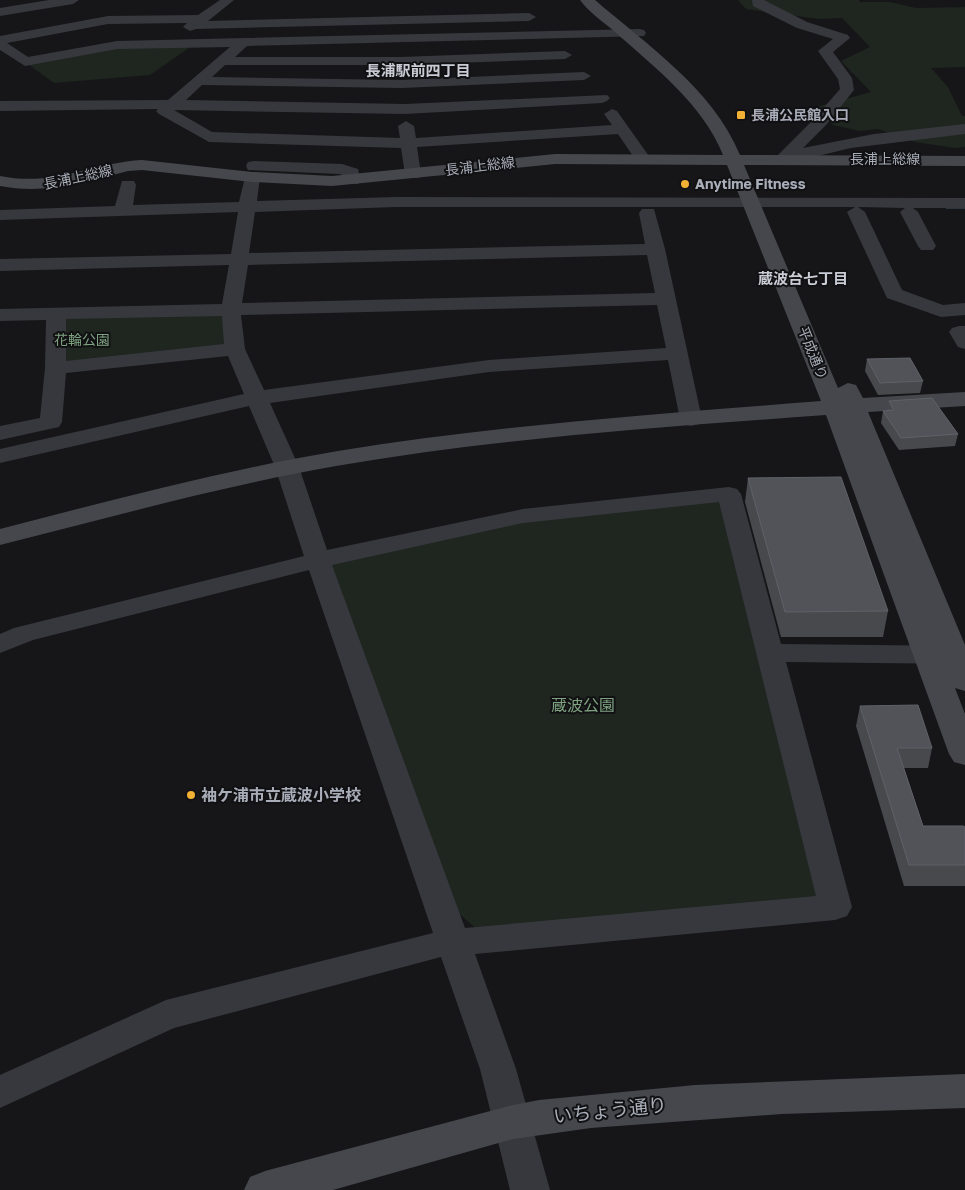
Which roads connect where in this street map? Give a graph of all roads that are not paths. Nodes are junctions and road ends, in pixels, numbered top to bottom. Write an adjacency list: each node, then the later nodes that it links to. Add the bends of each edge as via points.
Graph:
1 (73, 0): 9 (street)
2 (586, 0): 14 (street, 平成通り)
3 (599, 0): 14 (street, 平成通り)
4 (758, 0): 35 (street, via 758,3 802,25 843,38 825,52 846,78 847,90)
5 (514, 1): 10 (street)
6 (408, 3): 12 (street)
7 (228, 5): 13 (street)
8 (96, 10): 11 (street)
9 (0, 12)
10 (529, 17): 12 (street); 15 (street)
11 (108, 20): 13 (street); 17 (street)
12 (404, 20): 13 (street); 16 (street)
13 (197, 22): 19 (street)
14 (632, 34): 15 (street); 33 (street, 平成通り, via 703,107 726,141); 33 (street, 平成通り, via 688,75 716,104)
15 (546, 35): 16 (street); 20 (street)
16 (397, 39): 18 (street); 22 (street)
17 (0, 42): 19 (street, via 25,62 117,46)
18 (242, 43): 19 (street); 21 (street)
19 (166, 44)
20 (565, 55): 22 (street); 23 (street)
21 (221, 61): 22 (street); 24 (street)
22 (400, 61): 25 (street)
23 (584, 76): 25 (street); 26 (street)
24 (199, 81): 25 (street); 27 (street)
25 (402, 84): 29 (street)
26 (602, 98): 29 (street); 30 (street)
27 (173, 104): 28 (street); 29 (street); 32 (street, via 164,111 209,137)
28 (0, 106)
29 (405, 109): 32 (street)
30 (622, 129): 32 (street); 34 (street)
31 (965, 129): 35 (street, via 897,136 807,151)
32 (407, 142): 38 (street)
33 (744, 150): 34 (street, 長浦上総線); 35 (street, 長浦上総線); 42 (street, 平成通り)
34 (643, 159): 38 (street, 長浦上総線, via 539,160)
35 (783, 159): 36 (street, 長浦上総線)
36 (965, 161)
37 (266, 172): 38 (street, 長浦上総線, via 352,180); 39 (street, 長浦上総線, via 142,165 47,185 28,186); 47 (street)
38 (412, 174)
39 (0, 181)
40 (128, 185): 43 (street)
41 (965, 203): 42 (street)
42 (762, 207): 44 (street); 47 (street, via 396,202); 48 (street); 67 (street, 平成通り)
43 (123, 211): 47 (street); 49 (street)
44 (856, 212): 45 (street); 56 (street, via 894,294 941,311)
45 (909, 212): 46 (street); 51 (street)
46 (965, 212)
47 (246, 213): 48 (street); 50 (street); 53 (street)
48 (648, 213): 52 (street)
49 (0, 215)
50 (0, 224)
51 (927, 246)
52 (656, 249): 53 (street); 55 (street)
53 (238, 260): 54 (street); 57 (street)
54 (0, 266)
55 (666, 299): 57 (street); 63 (street)
56 (965, 309)
57 (231, 310): 58 (street); 62 (street)
58 (56, 314): 59 (street); 64 (street)
59 (0, 315)
60 (965, 332): 61 (street, via 959,332)
61 (965, 342)
62 (235, 348): 64 (street); 65 (street)
63 (678, 353): 65 (street, via 490,366); 68 (street)
64 (56, 368): 69 (street, via 51,422)
65 (256, 398): 70 (street); 71 (street)
66 (965, 399): 67 (street)
67 (844, 406): 68 (street); 76 (street, 平成通り); 77 (street, 平成通り)
68 (691, 419): 71 (street, via 482,438)
69 (0, 433)
70 (0, 456)
71 (288, 467): 72 (street, via 166,494); 73 (street)
72 (0, 537)
73 (318, 560): 74 (street, via 24,634); 75 (street, via 523,516 729,494); 80 (street)
74 (0, 644)
75 (770, 653): 76 (street); 80 (street, via 835,907 482,941)
76 (928, 654): 77 (street); 79 (street, 平成通り)
77 (960, 655): 78 (street, 平成通り)
78 (965, 681)
79 (965, 754)
80 (452, 941): 82 (street, via 166,1015); 83 (street, via 498,1069)
81 (965, 1091): 83 (street, いちょう通り, via 868,1092 651,1105)
82 (0, 1092)
83 (513, 1122): 84 (street, いちょう通り); 85 (street)
84 (265, 1190)
85 (530, 1190)

